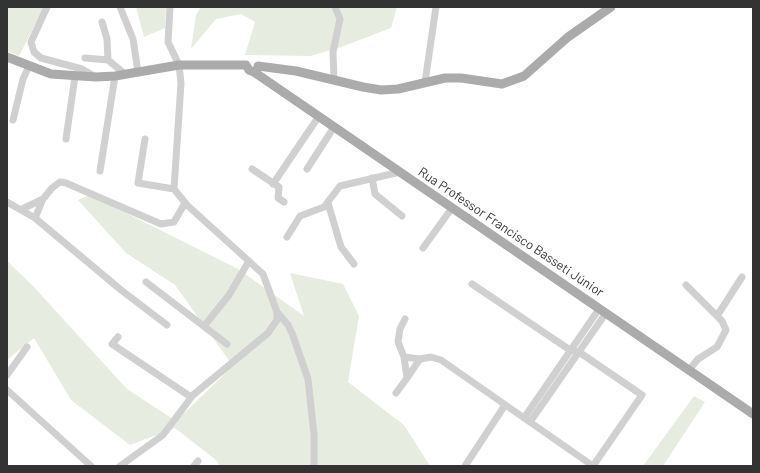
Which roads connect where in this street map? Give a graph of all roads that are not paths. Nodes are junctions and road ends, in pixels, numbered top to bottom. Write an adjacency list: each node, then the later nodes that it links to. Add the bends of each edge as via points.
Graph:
1 (47, 7): 18 (street, via 31,42 34,52 41,58 82,69)
2 (120, 7): 14 (street, via 133,39)
3 (170, 7): 11 (street, via 168,42)
4 (335, 7): 19 (street, via 340,19 333,52)
5 (436, 7): 20 (street)
6 (611, 7): 20 (main road, via 568,37 516,80 502,84 453,78)
7 (102, 22): 10 (street, via 107,38)
8 (7, 57): 12 (main road)
9 (85, 58): 10 (street)
10 (108, 60): 15 (street)
11 (179, 65): 13 (main road); 14 (main road); 32 (street, via 181,83)
12 (30, 66): 16 (main road, via 51,74); 22 (street, via 23,79)
13 (253, 68): 19 (main road, via 296,71); 21 (main road, Rua Professor Francisco Basseti Júnior)
14 (138, 72): 15 (main road)
15 (126, 74): 17 (main road)
16 (75, 76): 18 (main road); 24 (street)
17 (115, 76): 18 (main road); 28 (street)
18 (96, 77)
19 (334, 80): 20 (main road, via 381,90 404,88)
20 (425, 82)
21 (319, 116): 23 (main road, Rua Professor Francisco Basseti Júnior); 31 (street)
22 (13, 120)
23 (334, 127): 27 (street); 29 (main road, Rua Professor Francisco Basseti Júnior)
24 (66, 139)
25 (145, 139): 32 (street, via 138,183)
26 (252, 169): 31 (street)
27 (307, 169)
28 (100, 170)
29 (400, 172): 30 (street); 38 (main road, Rua Professor Francisco Basseti Júnior)
30 (372, 178): 37 (street, via 340,186); 40 (street, via 375,194)
31 (273, 184): 35 (street, via 279,187 278,198)
32 (174, 189): 36 (street)
33 (43, 199): 36 (street, via 60,182 66,183 161,224 174,222); 39 (street); 41 (street)
34 (7, 202): 39 (street)
35 (284, 202)
36 (185, 203): 44 (street)
37 (328, 203): 42 (street, via 302,214); 45 (street, via 341,247)
38 (452, 208): 43 (street); 50 (main road, Rua Professor Francisco Basseti Júnior)
39 (22, 209): 41 (street)
40 (402, 216)
41 (36, 218): 54 (street)
42 (286, 237)
43 (423, 248)
44 (249, 261): 51 (street, via 263,274); 55 (street, via 229,295)
45 (354, 264)
46 (742, 277): 52 (street)
47 (146, 282): 55 (street)
48 (472, 284): 59 (street)
49 (686, 285): 52 (street)
50 (602, 311): 59 (street); 60 (street); 63 (main road, Rua Professor Francisco Basseti Júnior)
51 (277, 312): 68 (street, via 277,320 268,333); 75 (street, via 290,329 308,379 314,435)
52 (717, 316): 63 (street, via 725,325 725,336 717,347 698,359)
53 (406, 318): 61 (street, via 398,336)
54 (167, 325)
55 (205, 325): 57 (street)
56 (118, 337): 68 (street, via 112,344)
57 (227, 344)
58 (27, 347): 64 (street)
59 (570, 350): 60 (street); 71 (street)
60 (579, 352): 72 (street); 77 (street, via 642,395)
61 (404, 357): 62 (street); 65 (street)
62 (420, 359): 65 (street); 69 (street, via 431,357 441,360)
63 (689, 370): 70 (main road, Rua Professor Francisco Basseti Júnior)
64 (7, 375)
65 (406, 378): 67 (street)
66 (7, 390): 73 (street)
67 (396, 393)
68 (191, 397): 74 (street, via 163,435)
69 (505, 405): 71 (street); 76 (street)
70 (753, 414)
71 (524, 418): 72 (street)
72 (530, 422): 77 (street)
73 (91, 466)
74 (120, 466)
75 (314, 466)
76 (465, 466)
77 (593, 466)

